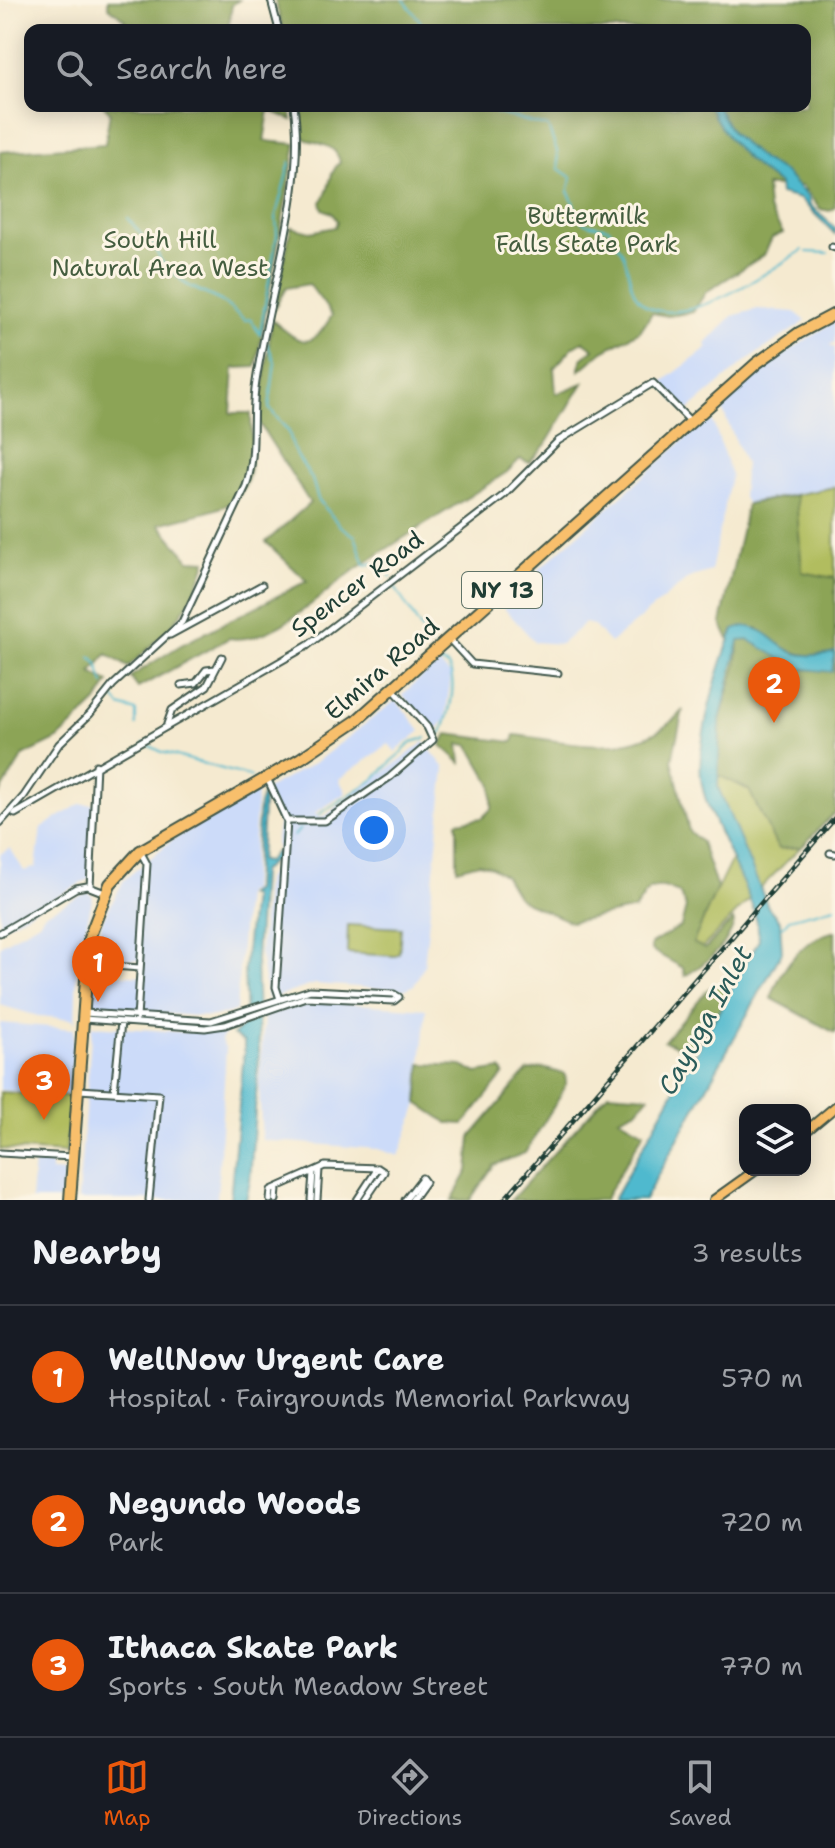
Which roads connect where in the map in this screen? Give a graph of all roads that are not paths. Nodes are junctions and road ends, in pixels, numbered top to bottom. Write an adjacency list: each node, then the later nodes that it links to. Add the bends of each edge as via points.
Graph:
1 (271, 0): 2 (street)
2 (277, 24)
3 (294, 112): 7 (street, via 297,157 255,391 250,475 198,593)
4 (835, 314): 5 (highway, Elmira Road / NY 13, via 757,363)
5 (691, 421): 8 (highway, Elmira Road / NY 13); 14 (street, Spencer Road, via 653,383 558,441 504,495 336,626)
6 (262, 585): 7 (street)
7 (170, 635): 18 (street, via 113,685 59,744)
8 (448, 639): 11 (street, via 472,664); 13 (highway, Elmira Road / NY 13)
9 (222, 657): 10 (street)
10 (216, 669): 12 (street, via 206,670 196,683); 14 (street, via 203,690 172,710)
11 (558, 673)
12 (181, 685)
13 (394, 690): 16 (highway, Elmira Road / NY 13, via 336,735); 19 (street, via 433,740 325,821)
14 (167, 725): 15 (street, Spencer Road)
15 (96, 765): 17 (street, Spencer Road); 21 (street)
16 (267, 777): 19 (street); 20 (highway, Elmira Road / NY 13)
17 (15, 814)
18 (2, 820)
19 (287, 821): 26 (street, via 276,987)
20 (140, 851): 22 (highway, Elmira Road / NY 13); 25 (street, via 147,864)
21 (90, 887): 22 (street); 23 (street, via 76,888)
22 (105, 893): 24 (highway, NY 13, via 92,926)
23 (0, 933)
24 (86, 964): 25 (street); 27 (highway, NY 13)
25 (140, 968): 28 (street)
26 (281, 1001): 26 (street, via 310,996 394,1001 399,997 325,989); 28 (street, via 211,1021)
27 (83, 1016): 28 (street); 29 (street); 30 (highway, NY 13)
28 (137, 1020): 29 (street)
29 (121, 1022): 31 (street)
30 (78, 1090): 31 (street); 35 (highway, NY 13)
31 (113, 1092): 41 (street, via 159,1095)
32 (835, 1107): 33 (main road)
33 (811, 1127)
34 (0, 1153): 35 (street)
35 (73, 1157): 40 (highway, NY 13)
36 (320, 1168): 37 (street); 38 (street); 44 (street)
37 (378, 1168): 45 (street); 46 (street, via 384,1172)
38 (313, 1172): 42 (street, via 277,1190); 43 (street)
39 (748, 1176): 49 (main road)
40 (70, 1200)
41 (149, 1200)
42 (273, 1200)
43 (311, 1200)
44 (317, 1200)
45 (357, 1200)
46 (365, 1200)
47 (405, 1200): 48 (street, via 422,1178 425,1182)
48 (412, 1200)
49 (714, 1200)

